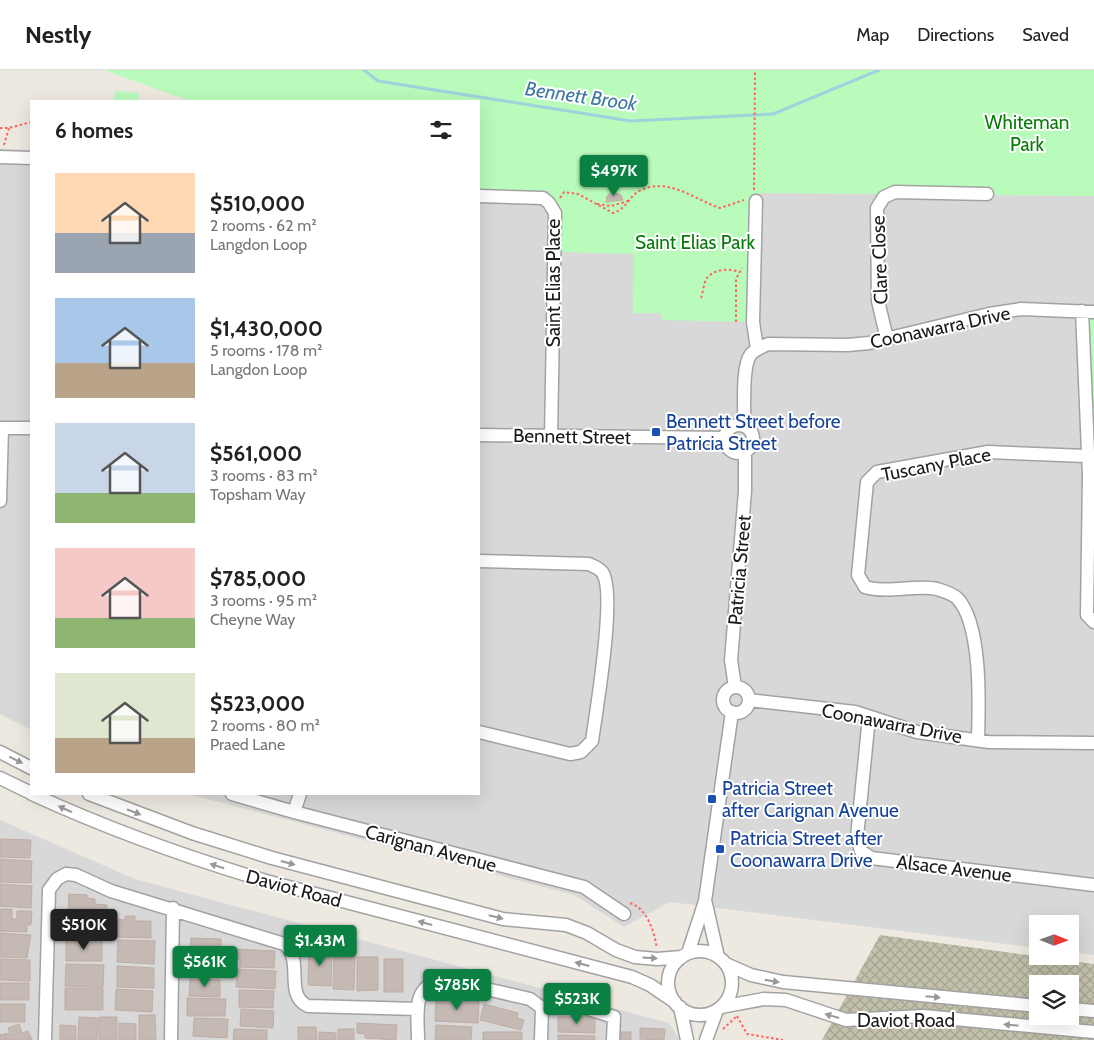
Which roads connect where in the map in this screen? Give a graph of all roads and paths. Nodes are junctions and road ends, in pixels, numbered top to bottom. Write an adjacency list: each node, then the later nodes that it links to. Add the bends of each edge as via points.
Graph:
1 (755, 70): 7 (path)
2 (30, 122): 4 (path)
3 (0, 128): 4 (path)
4 (9, 128): 5 (path)
5 (2, 157): 6 (street)
6 (30, 158)
7 (754, 186)
8 (562, 193): 13 (path, via 575,193)
9 (986, 194): 17 (street, Clare Close, via 895,192 884,197 877,208 878,301)
10 (480, 196): 23 (street, Saint Elias Place, via 543,198 555,213)
11 (752, 199): 12 (path, via 720,208 682,190 658,187 640,190); 18 (street, via 753,322)
12 (628, 201): 13 (path, via 611,206); 13 (path, via 613,213)
13 (591, 202)
14 (739, 272): 15 (path, via 721,270 713,273 706,278)
15 (701, 298)
16 (1088, 311): 17 (street, Coonawarra Drive, via 1021,309); 26 (street)
17 (886, 339): 18 (street, Coonawarra Drive, via 848,345 768,344)
18 (757, 349): 19 (street, via 750,356 746,369)
19 (744, 426): 24 (street, via 730,429); 25 (street, via 752,432 754,441)
20 (1, 428): 21 (street); 27 (street)
21 (30, 428)
22 (480, 435): 23 (street, Bennett Street)
23 (551, 437): 24 (street, Bennett Street)
24 (725, 438): 25 (street, via 731,451)
25 (745, 453): 30 (street, Patricia Street, via 745,491 731,660)
26 (1086, 456): 29 (street, via 1089,475 1087,614); 35 (street, Tuscany Place, via 988,452 877,472 866,482 858,575 865,587 878,591 935,589 956,597 965,610 979,668)
27 (0, 501)
28 (480, 562): 34 (street, via 589,564 602,571 607,584 606,631 592,742 581,752 570,754)
29 (1094, 622)
30 (735, 687): 31 (street, via 745,690); 32 (street, via 724,696 725,706)
31 (749, 700): 32 (street, via 746,709); 33 (street, Coonawarra Drive, via 855,712)
32 (732, 712): 47 (street)
33 (869, 717): 35 (street, Coonawarra Drive, via 917,732); 46 (street, Alsace Avenue, via 857,837 861,851 871,858)
34 (480, 732)
35 (978, 740): 36 (street, Coonawarra Drive)
36 (1094, 744)
37 (0, 752): 38 (street, one-way to 38)
38 (30, 767)
39 (0, 778): 40 (street, Daviot Road)
40 (30, 793)
41 (34, 795): 52 (street, Daviot Road, one-way to 41, via 632,977 266,881 131,836)
42 (91, 795): 50 (street, Daviot Road, one-way to 50, via 165,824 272,858 503,919 566,925 635,956 657,959)
43 (235, 795): 45 (street, Carignan Avenue)
44 (300, 795): 45 (street)
45 (294, 812): 49 (street, Carignan Avenue, via 584,887)
46 (1094, 885)
47 (706, 901): 50 (street); 51 (street)
48 (173, 908): 56 (street, via 284,944 294,957 295,993 298,1000 308,1006); 63 (street, via 111,891 76,875 66,874 57,879 49,890); 64 (street)
49 (624, 914)
50 (685, 955): 51 (street, via 704,951); 52 (street, via 673,967 669,980 669,988)
51 (722, 960): 53 (street, Daviot Road, one-way to 53, via 751,975 783,982); 55 (street, via 732,979 732,986)
52 (677, 1004): 55 (street, via 695,1014 706,1014); 68 (street)
53 (1029, 1005)
54 (542, 1008): 56 (street, via 530,999 442,979 429,983 420,993); 66 (street); 67 (street, via 560,1000 614,1016)
55 (719, 1008): 62 (street, Daviot Road, one-way to 55, via 923,1016 846,1020 776,999); 69 (street)
56 (418, 1009): 65 (street)
57 (1079, 1010): 58 (street)
58 (1094, 1011)
59 (744, 1014): 60 (path)
60 (738, 1016): 61 (path); 70 (path, via 747,1034)
61 (722, 1030)
62 (1094, 1032)
63 (45, 1040)
64 (170, 1040)
65 (418, 1040)
66 (542, 1040)
67 (613, 1040)
68 (687, 1040)
69 (706, 1040)
70 (783, 1040)

